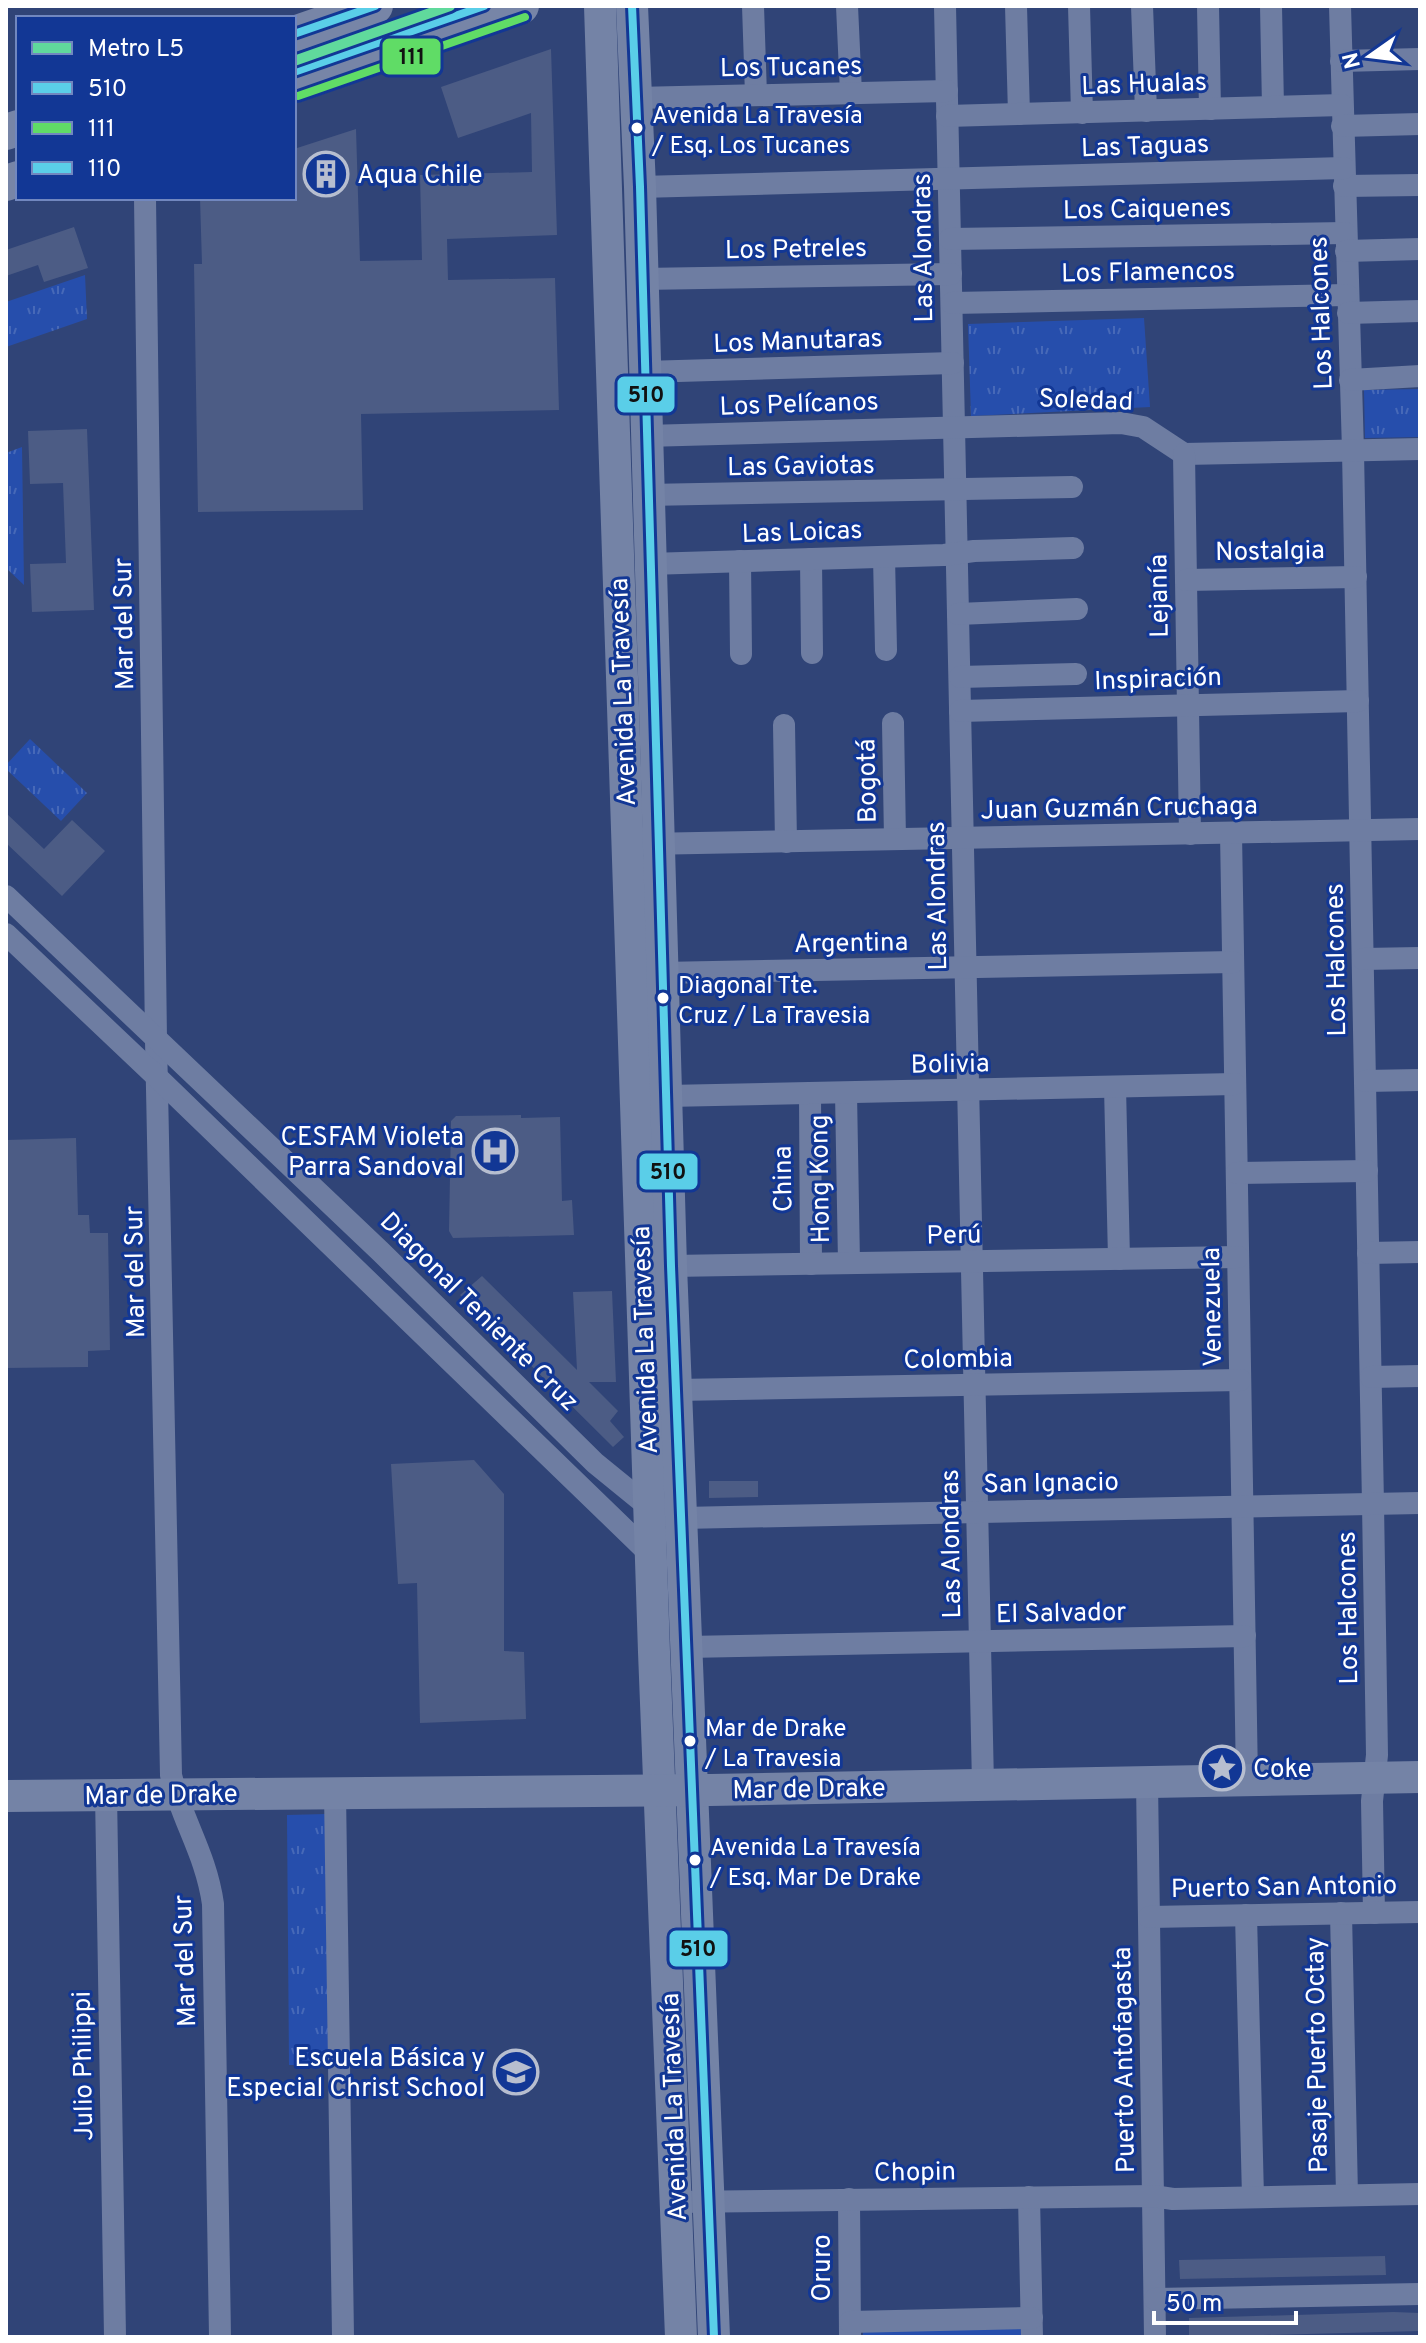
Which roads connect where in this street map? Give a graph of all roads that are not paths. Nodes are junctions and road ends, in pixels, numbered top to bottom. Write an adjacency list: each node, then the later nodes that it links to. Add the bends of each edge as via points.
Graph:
1 (375, 6): 14 (main road)
2 (521, 6): 17 (main road)
3 (600, 6): 82 (street, Avenida La Travesía)
4 (632, 6): 21 (street, Avenida La Travesía)
5 (753, 6): 20 (street)
6 (847, 6): 19 (street)
7 (945, 6): 18 (street, Las Alondras)
8 (1016, 6): 26 (street)
9 (1079, 6): 25 (street)
10 (1142, 6): 24 (street)
11 (1208, 6): 23 (street)
12 (1271, 6): 22 (street)
13 (1340, 6): 16 (street, Los Halcones)
14 (296, 33)
15 (1420, 59): 16 (street)
16 (1341, 61): 27 (street, Los Halcones)
17 (296, 84)
18 (947, 91): 19 (street, Los Tucanes); 28 (street, Las Alondras)
19 (851, 93): 20 (street, Los Tucanes)
20 (756, 95): 21 (street, Los Tucanes)
21 (636, 98): 33 (street, Avenida La Travesía)
22 (1273, 107): 23 (street, Las Hualas); 27 (street, Las Hualas)
23 (1210, 109): 24 (street, Las Hualas)
24 (1146, 111): 25 (street, Las Hualas)
25 (1082, 113): 26 (street, Las Hualas)
26 (1019, 114): 28 (street, Las Hualas)
27 (1342, 115): 29 (street, Las Hualas); 30 (street, Los Halcones)
28 (947, 116): 31 (street, Las Alondras)
29 (1420, 124)
30 (1344, 177): 31 (street, Las Taguas); 32 (street, Las Taguas); 36 (street, Los Halcones)
31 (949, 179): 33 (street, Las Taguas); 35 (street, Las Alondras)
32 (1420, 185)
33 (640, 187): 39 (street, Avenida La Travesía)
34 (145, 200): 90 (street, Mar del Sur)
35 (950, 239): 36 (street, Los Caiquenes); 38 (street, Las Alondras)
36 (1345, 242): 37 (street, Los Caiquenes); 41 (street, Los Halcones)
37 (1420, 249)
38 (951, 274): 39 (street, Los Petreles); 40 (street, Las Alondras)
39 (642, 279): 44 (street, Avenida La Travesía)
40 (952, 303): 41 (street, Los Flamencos); 43 (street, Las Alondras)
41 (1347, 304): 42 (street, Los Flamencos); 46 (street, Los Halcones)
42 (1420, 311)
43 (953, 363): 44 (street, Los Manutaras); 47 (street, Las Alondras)
44 (644, 372): 48 (street, Avenida La Travesía)
45 (1420, 376): 46 (street)
46 (1350, 380): 50 (street, Los Halcones)
47 (954, 427): 48 (street, Los Pelícanos); 51 (street, Soledad, via 1132,424); 53 (street, Las Alondras)
48 (646, 436): 54 (street, Avenida La Travesía)
49 (1420, 449): 50 (street)
50 (1353, 451): 51 (street); 61 (street, Los Halcones)
51 (1184, 454): 62 (street, Lejanía)
52 (1072, 487): 53 (street, Las Gaviotas)
53 (955, 490): 54 (street, Las Gaviotas); 56 (street, Las Alondras)
54 (647, 495): 60 (street, Avenida La Travesía)
55 (1073, 548): 56 (street, Las Loicas)
56 (957, 554): 57 (street, Las Loicas); 64 (street, Las Alondras)
57 (884, 557): 58 (street, Las Loicas); 65 (street)
58 (811, 559): 59 (street, Las Loicas); 66 (street)
59 (740, 561): 60 (street, Las Loicas); 67 (street)
60 (649, 564): 82 (street, Avenida La Travesía)
61 (1356, 577): 62 (street, Nostalgia); 70 (street, Los Halcones)
62 (1186, 580): 71 (street, Lejanía)
63 (1077, 609): 64 (street)
64 (958, 614): 69 (street, Las Alondras)
65 (886, 650)
66 (812, 653)
67 (741, 654)
68 (1076, 674): 69 (street)
69 (960, 677): 72 (street, Las Alondras)
70 (1358, 701): 71 (street, Inspiración); 76 (street, Los Halcones)
71 (1188, 705): 72 (street, Inspiración); 78 (street, Lejanía)
72 (960, 711): 79 (street, Las Alondras)
73 (893, 723): 80 (street, Bogotá)
74 (784, 725): 81 (street)
75 (1420, 829): 76 (street, Juan Guzmán Cruchaga)
76 (1361, 830): 77 (street, Juan Guzmán Cruchaga); 86 (street, Los Halcones)
77 (1231, 833): 78 (street, Juan Guzmán Cruchaga); 87 (street, Venezuela)
78 (1190, 834): 79 (street, Juan Guzmán Cruchaga)
79 (963, 838): 80 (street, Juan Guzmán Cruchaga); 88 (street, Las Alondras)
80 (895, 839): 81 (street, Juan Guzmán Cruchaga)
81 (786, 842): 82 (street, Juan Guzmán Cruchaga)
82 (642, 844): 89 (street, Avenida La Travesía); 118 (street, Avenida La Travesía)
83 (6, 896): 90 (street, Diagonal Teniente Cruz)
84 (6, 934): 91 (street)
85 (1420, 958): 86 (street)
86 (1363, 959): 93 (street, Los Halcones)
87 (1233, 962): 88 (street, Argentina); 94 (street, Venezuela)
88 (966, 967): 89 (street, Argentina); 96 (street, Las Alondras)
89 (661, 973): 99 (street, Avenida La Travesía)
90 (156, 1040): 91 (street, Mar del Sur); 118 (street, Diagonal Teniente Cruz, via 595,1463)
91 (158, 1078): 121 (street); 132 (street, Mar del Sur)
92 (1420, 1080): 93 (street)
93 (1365, 1081): 100 (street, Los Halcones)
94 (1235, 1084): 95 (street, Bolivia); 101 (street, Venezuela)
95 (1115, 1087): 96 (street, Bolivia); 105 (street)
96 (968, 1091): 97 (street, Bolivia); 106 (street, Las Alondras)
97 (846, 1093): 98 (street, Bolivia); 107 (street, Hong Kong)
98 (810, 1094): 99 (street, Bolivia); 108 (street, China)
99 (667, 1096): 109 (street, Avenida La Travesía)
100 (1367, 1171): 101 (street); 103 (street, Los Halcones)
101 (1237, 1173): 104 (street, Venezuela)
102 (1420, 1252): 103 (street)
103 (1368, 1253): 111 (street, Los Halcones)
104 (1238, 1257): 105 (street, Perú); 112 (street, Venezuela)
105 (1119, 1259): 106 (street, Perú)
106 (972, 1261): 107 (street, Perú); 113 (street, Las Alondras)
107 (849, 1263): 108 (street, Perú)
108 (811, 1264): 109 (street, Perú)
109 (671, 1266): 114 (street, Avenida La Travesía)
110 (1420, 1376): 111 (street)
111 (1371, 1377): 116 (street, Los Halcones)
112 (1240, 1380): 113 (street, Colombia); 117 (street, Venezuela)
113 (975, 1385): 114 (street, Colombia); 119 (street, Las Alondras)
114 (676, 1390): 120 (street, Avenida La Travesía)
115 (1420, 1503): 116 (street, San Ignacio)
116 (1373, 1504): 117 (street, San Ignacio); 126 (street, Los Halcones)
117 (1243, 1506): 119 (street, San Ignacio); 122 (street, Venezuela)
118 (649, 1507): 120 (street, Diagonal Teniente Cruz); 121 (street, Avenida La Travesía)
119 (977, 1512): 120 (street, San Ignacio); 123 (street, Las Alondras)
120 (682, 1518): 124 (street, Avenida La Travesía)
121 (651, 1555): 131 (street, Avenida La Travesía)
122 (1245, 1636): 123 (street, El Salvador); 127 (street, Venezuela)
123 (980, 1641): 124 (street, El Salvador); 129 (street, Las Alondras)
124 (687, 1647): 130 (street, Avenida La Travesía)
125 (1420, 1777): 126 (street, Mar de Drake)
126 (1375, 1778): 127 (street, Mar de Drake); 138 (street, Los Halcones)
127 (1247, 1780): 128 (street, Mar de Drake)
128 (1147, 1782): 129 (street, Mar de Drake); 140 (street, Puerto Antofagasta)
129 (983, 1785): 130 (street, Mar de Drake)
130 (693, 1790): 131 (street, Mar de Drake); 147 (street, Avenida La Travesía)
131 (660, 1791): 133 (street, Mar de Drake); 148 (street, Avenida La Travesía)
132 (175, 1793): 133 (street, Mar de Drake); 134 (street, Mar de Drake); 154 (street, Mar del Sur, via 204,1860 213,1904)
133 (335, 1793): 155 (street)
134 (106, 1794): 135 (street, Mar de Drake); 153 (street, Julio Philippi)
135 (6, 1796)
136 (1420, 1912): 138 (street, Puerto San Antonio)
137 (1341, 1913): 138 (street, Puerto San Antonio); 139 (street, Puerto San Antonio); 142 (street, Pasaje Puerto Octay)
138 (1374, 1913)
139 (1246, 1915): 140 (street, Puerto San Antonio); 145 (street)
140 (1149, 1917): 143 (street, Puerto Antofagasta)
141 (1420, 2194): 142 (street, Chopin)
142 (1347, 2195): 145 (street, Chopin)
143 (1153, 2196): 144 (street, Chopin); 145 (street, Chopin); 150 (street, Puerto Antofagasta)
144 (1029, 2197): 146 (street, Chopin); 151 (street)
145 (1253, 2197)
146 (849, 2199): 147 (street, Chopin); 152 (street, Oruro)
147 (710, 2201): 148 (street, Chopin); 157 (street, Avenida La Travesía)
148 (677, 2202): 156 (street, Avenida La Travesía)
149 (1420, 2294): 150 (street)
150 (1155, 2299): 158 (street, Puerto Antofagasta)
151 (1032, 2328): 152 (street)
152 (850, 2329)
153 (115, 2337)
154 (220, 2337)
155 (343, 2337)
156 (681, 2337)
157 (714, 2337)
158 (1155, 2337)

